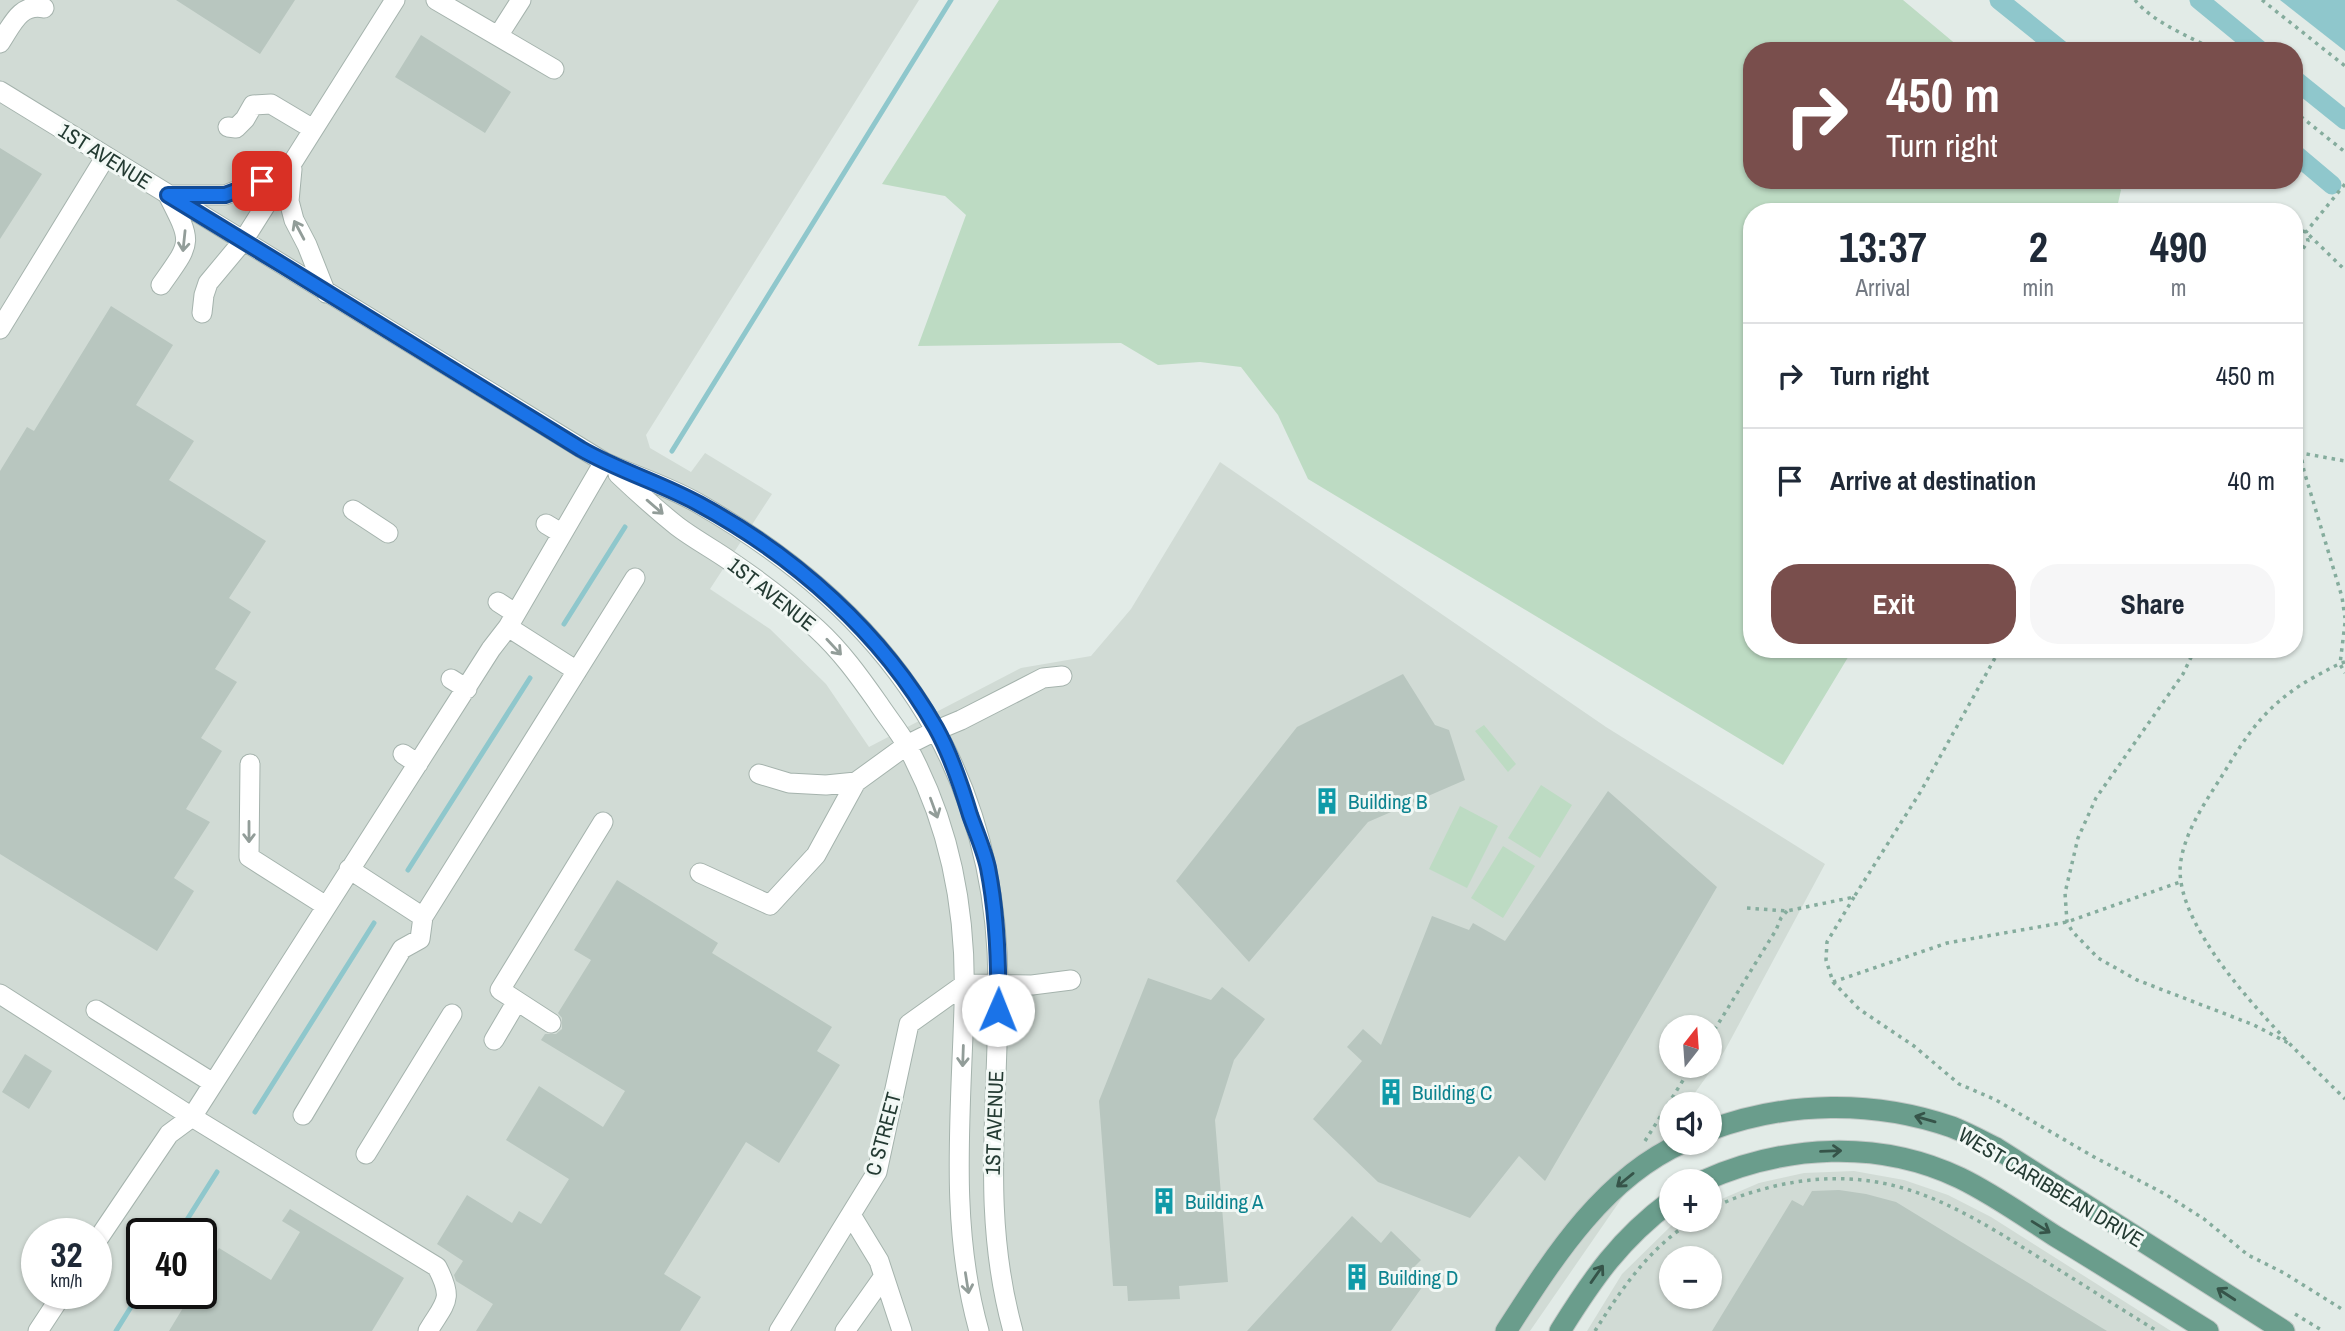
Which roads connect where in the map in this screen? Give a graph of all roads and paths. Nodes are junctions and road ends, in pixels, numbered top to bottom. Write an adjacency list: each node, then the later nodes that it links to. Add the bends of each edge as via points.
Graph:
1 (395, 0): 15 (street)
2 (436, 0): 7 (street)
3 (521, 0): 7 (street)
4 (2135, 0): 8 (path)
5 (2262, 0): 10 (path)
6 (44, 8): 9 (street, via 33,6 20,12)
7 (498, 36): 11 (street)
8 (2200, 42)
9 (0, 43)
10 (2345, 66)
11 (554, 69)
12 (0, 90): 17 (street, 1ST AVENUE)
13 (2303, 118): 16 (path)
14 (228, 127): 15 (street, via 236,128 253,104 271,104)
15 (313, 129): 18 (street)
16 (2345, 152)
17 (106, 156): 20 (street, 1ST AVENUE); 29 (street)
18 (293, 161): 20 (street, via 262,181 225,195); 23 (street); 27 (street, one-way to 18, via 293,220 289,201)
19 (2345, 184): 22 (path)
20 (168, 195): 23 (street, 1ST AVENUE); 26 (street, one-way to 26, via 186,230 185,251)
21 (2303, 231): 22 (path)
22 (2306, 232): 24 (path, via 2308,241); 25 (path)
23 (243, 241): 27 (street, 1ST AVENUE); 28 (street, via 208,283)
24 (2303, 249)
25 (2345, 270)
26 (161, 285)
27 (326, 293): 32 (street, 1ST AVENUE)
28 (202, 313)
29 (0, 329)
30 (2303, 453): 31 (path)
31 (2345, 461)
32 (604, 462): 37 (street, via 553,529); 49 (street, 1ST AVENUE, via 698,503 800,571 879,647); 50 (street, 1ST AVENUE, one-way to 50, via 679,528 778,596 819,631 853,667)
33 (2303, 465): 40 (path)
34 (353, 510): 35 (street)
35 (388, 533)
36 (522, 562): 37 (street)
37 (539, 572): 39 (street)
38 (635, 578): 46 (street)
39 (507, 614): 42 (street); 46 (street)
40 (2345, 621): 45 (path)
41 (474, 638): 42 (street)
42 (491, 649): 55 (street, via 435,720 387,795)
43 (1995, 658): 58 (path, via 1921,791)
44 (2190, 658): 63 (path, via 2096,798 2078,838 2070,871 2065,893)
45 (2342, 663): 47 (path); 57 (path, via 2274,703 2249,732 2193,824 2181,860)
46 (577, 671): 62 (street)
47 (2345, 673)
48 (1062, 676): 49 (street, via 1043,678)
49 (937, 730): 50 (street); 67 (street, 1ST AVENUE, via 987,866 996,922)
50 (907, 745): 53 (street); 66 (street, 1ST AVENUE, one-way to 66, via 955,873)
51 (250, 764): 59 (street, one-way to 59, via 249,857)
52 (759, 774): 53 (street, via 789,783)
53 (856, 782): 56 (street, via 816,855 770,905)
54 (603, 822): 69 (street, via 500,990)
55 (349, 869): 59 (street); 62 (street)
56 (700, 873)
57 (2180, 881): 63 (path); 75 (path, via 2189,912 2222,965)
58 (1854, 897): 61 (path); 65 (path, via 1827,942 1826,960)
59 (326, 906): 77 (street)
60 (1747, 908): 61 (path)
61 (1787, 911): 72 (path)
62 (423, 917): 79 (street, via 420,939 402,949)
63 (2067, 922): 65 (path, via 1947,943); 75 (path, via 2098,958 2137,980 2254,1025)
64 (1071, 980): 67 (street)
65 (1833, 982): 93 (path, via 1859,1009 1959,1084 2165,1194 2248,1255)
66 (965, 984): 67 (street); 88 (street, C STREET, via 909,1024 877,1172); 99 (street, 1ST AVENUE, one-way to 99, via 959,1193 962,1248)
67 (998, 984): 100 (street, 1ST AVENUE, via 992,1193 1002,1293)
68 (0, 994): 80 (street)
69 (517, 1001): 73 (street); 74 (street)
70 (96, 1010): 77 (street)
71 (452, 1014): 83 (street)
72 (1722, 1017)
73 (551, 1023)
74 (494, 1040)
75 (2290, 1044): 78 (path)
76 (1684, 1078): 82 (path)
77 (214, 1083): 80 (street)
78 (2345, 1099)
79 (303, 1115)
80 (192, 1117): 89 (street, via 169,1134); 95 (street, via 437,1267 448,1299)
81 (1722, 1127): 106 (main road, WEST CARIBBEAN DRIVE, one-way to 81, via 2007,1155 1955,1128 1916,1116 1833,1107 1793,1109)
82 (1643, 1144)
83 (366, 1154)
84 (1662, 1155): 101 (main road, one-way to 101, via 1610,1192 1582,1222)
85 (1722, 1172): 105 (main road, WEST CARIBBEAN DRIVE, one-way to 105, via 1801,1152 1844,1150 1883,1154 1935,1168 1997,1200)
86 (1722, 1205): 104 (path, via 1752,1192 1828,1179 1859,1179 1920,1192 1982,1222)
87 (1659, 1210): 102 (main road, one-way to 87, via 1618,1247)
88 (851, 1215): 91 (street); 96 (street, C STREET)
89 (112, 1218)
90 (1679, 1232): 103 (path, via 1634,1272)
91 (884, 1276): 97 (street); 98 (street)
92 (52, 1309): 94 (street)
93 (2345, 1311)
94 (38, 1331)
95 (428, 1331)
96 (779, 1331)
97 (845, 1331)
98 (902, 1331)
99 (979, 1331)
100 (1013, 1331)
101 (1506, 1331)
102 (1561, 1331)
103 (1595, 1331)
104 (2157, 1331)
105 (2208, 1331)
106 (2284, 1331)

